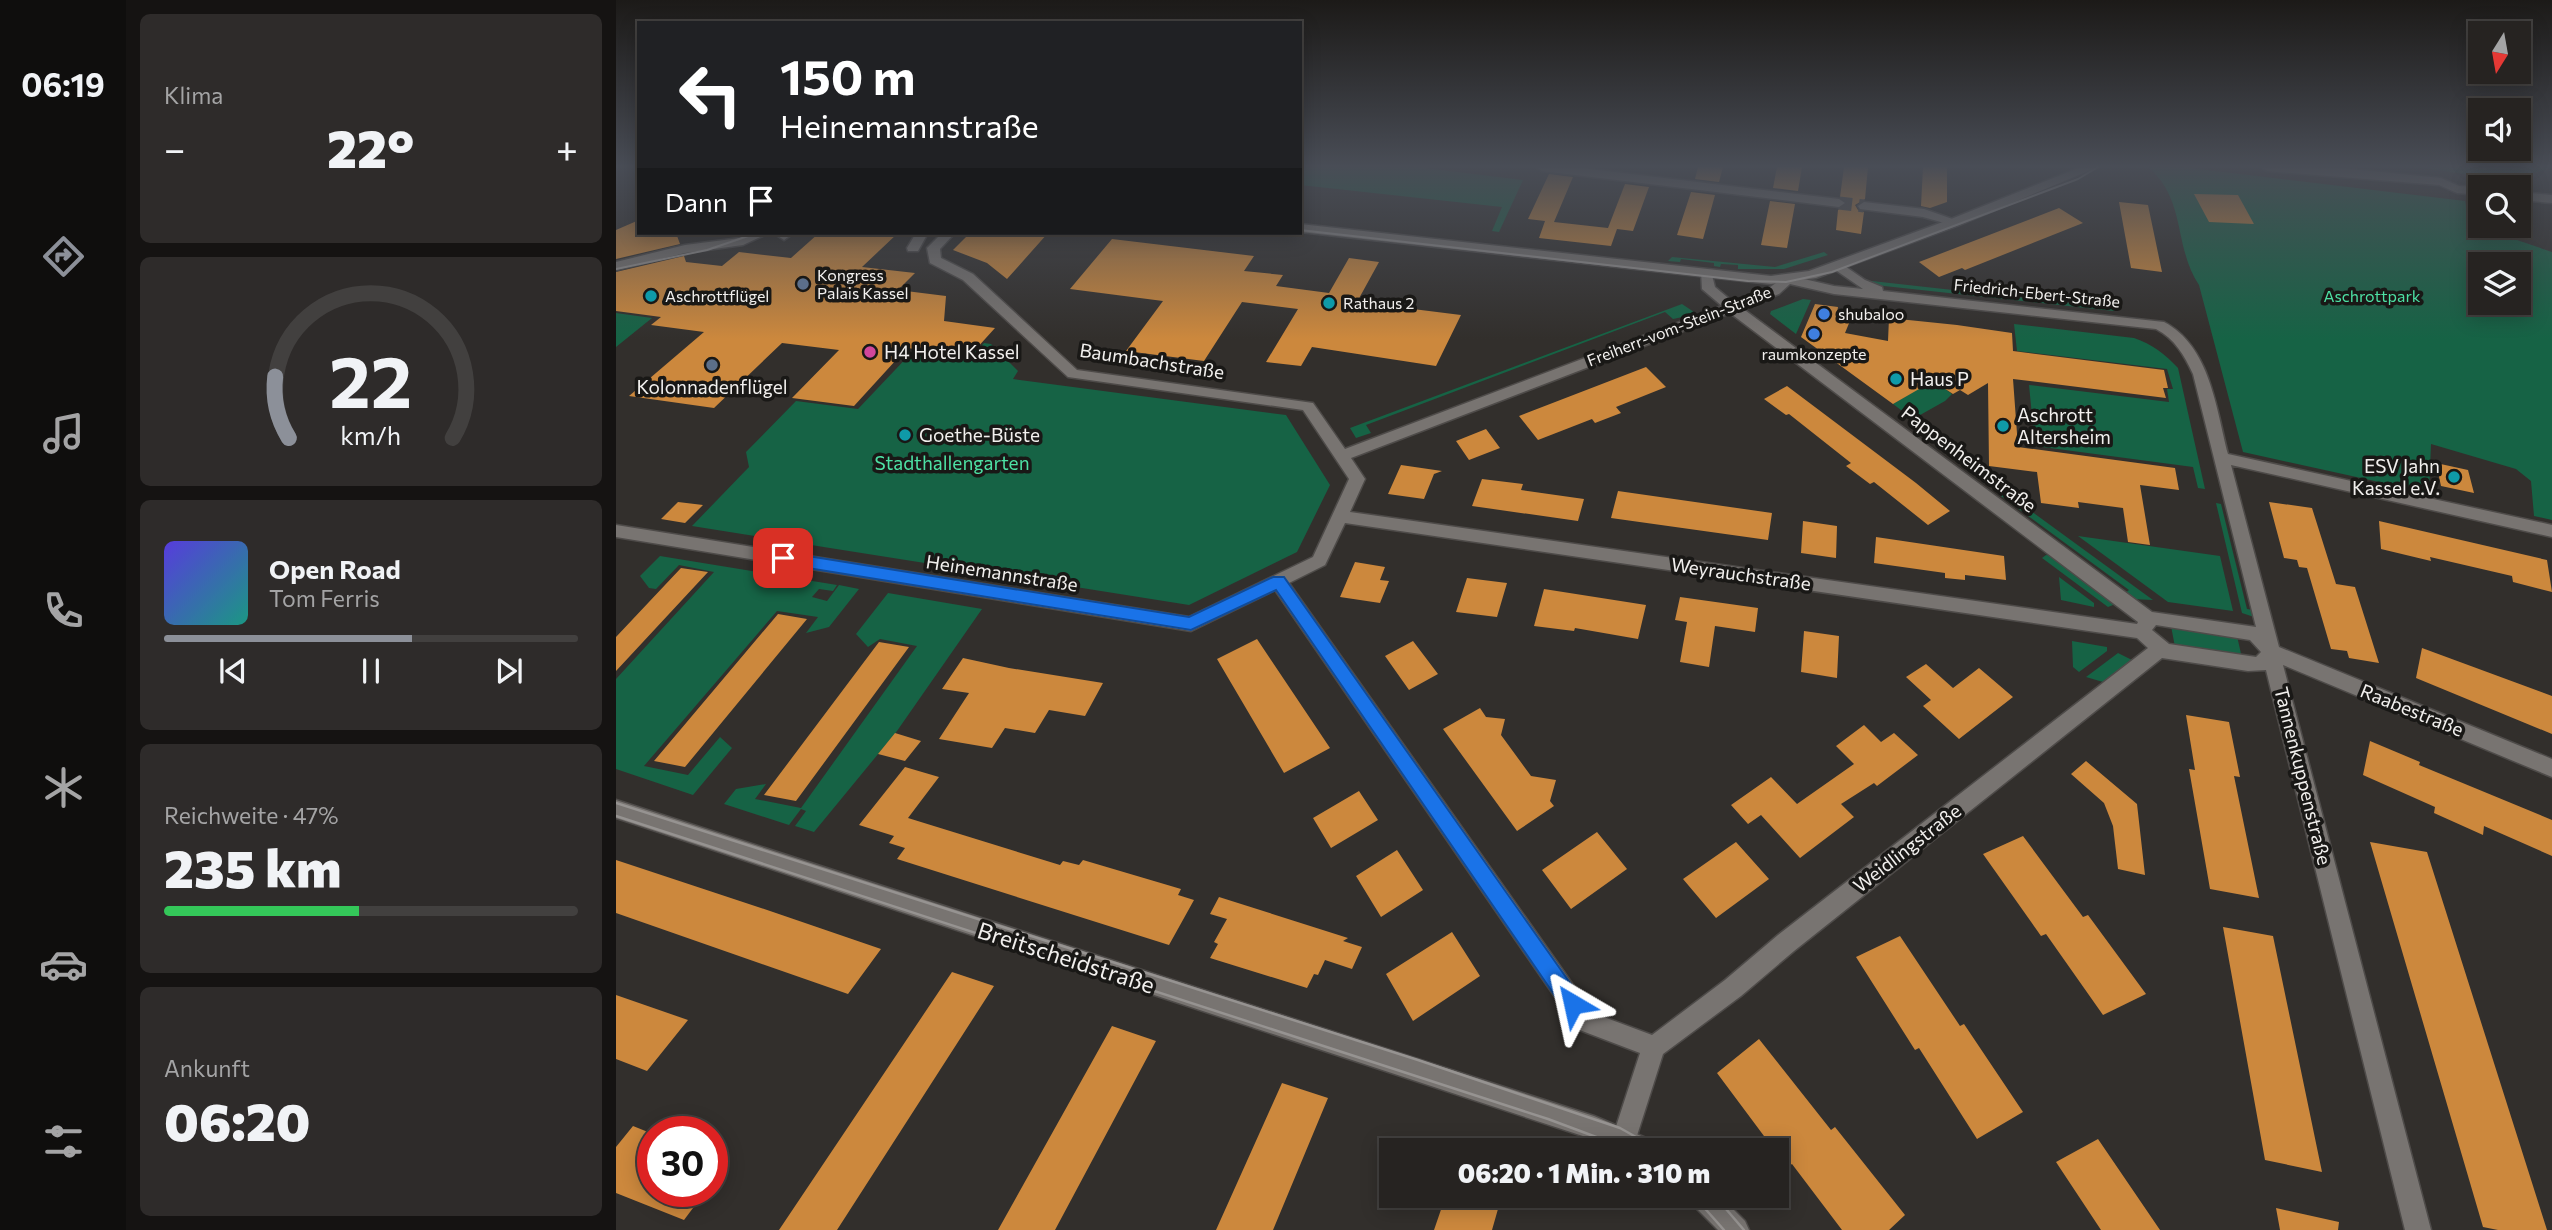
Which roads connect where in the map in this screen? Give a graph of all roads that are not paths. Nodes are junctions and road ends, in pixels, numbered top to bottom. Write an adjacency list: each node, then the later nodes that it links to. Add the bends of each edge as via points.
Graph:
1 (1949, 224): 8 (street, Freiherr-vom-Stein-Straße)
2 (1302, 228): 9 (street, Friedrich-Ebert-Straße)
3 (758, 235): 7 (street)
4 (921, 235): 6 (street)
5 (947, 235): 14 (street, Baumbachstraße, via 933,248 935,260 968,277 1073,374 1308,406)
6 (913, 248)
7 (616, 265)
8 (1844, 270): 10 (street, Freiherr-vom-Stein-Straße); 11 (street, Friedrich-Ebert-Straße, via 1871,289)
9 (1706, 274): 10 (street, Friedrich-Ebert-Straße); 12 (street, Pappenheimstraße, via 1709,289)
10 (1787, 279): 11 (street, Friedrich-Ebert-Straße, via 1834,290); 12 (street, Freiherr-vom-Stein-Straße, via 1774,290)
11 (1898, 295): 13 (street, Friedrich-Ebert-Straße)
12 (1731, 307): 14 (street, Freiherr-vom-Stein-Straße); 20 (street, Pappenheimstraße)
13 (2171, 330): 15 (street, Tannenkuppenstraße, via 2184,341 2200,373)
14 (1342, 456): 16 (street, Baumbachstraße, via 1357,479)
15 (2222, 458): 18 (street); 22 (street, Tannenkuppenstraße)
16 (1340, 516): 19 (street, Heinemannstraße, via 1319,561); 20 (street, Weyrauchstraße)
17 (616, 531): 19 (street, Heinemannstraße, via 1191,624)
18 (2552, 531)
19 (1278, 581): 25 (street, via 1585,1021)
20 (2146, 626): 21 (street); 22 (street, Weyrauchstraße, via 2166,620 2255,634)
21 (2160, 649): 22 (street, via 2260,665); 25 (street, Weidlingstraße)
22 (2273, 652): 23 (street, Raabestraße); 30 (street, Tannenkuppenstraße)
23 (2552, 768)
24 (618, 813): 26 (street, Breitscheidstraße)
25 (1654, 1047): 27 (street)
26 (1617, 1138)
27 (1635, 1138)
28 (1714, 1208): 29 (street)
29 (1736, 1230)
30 (2418, 1230)

